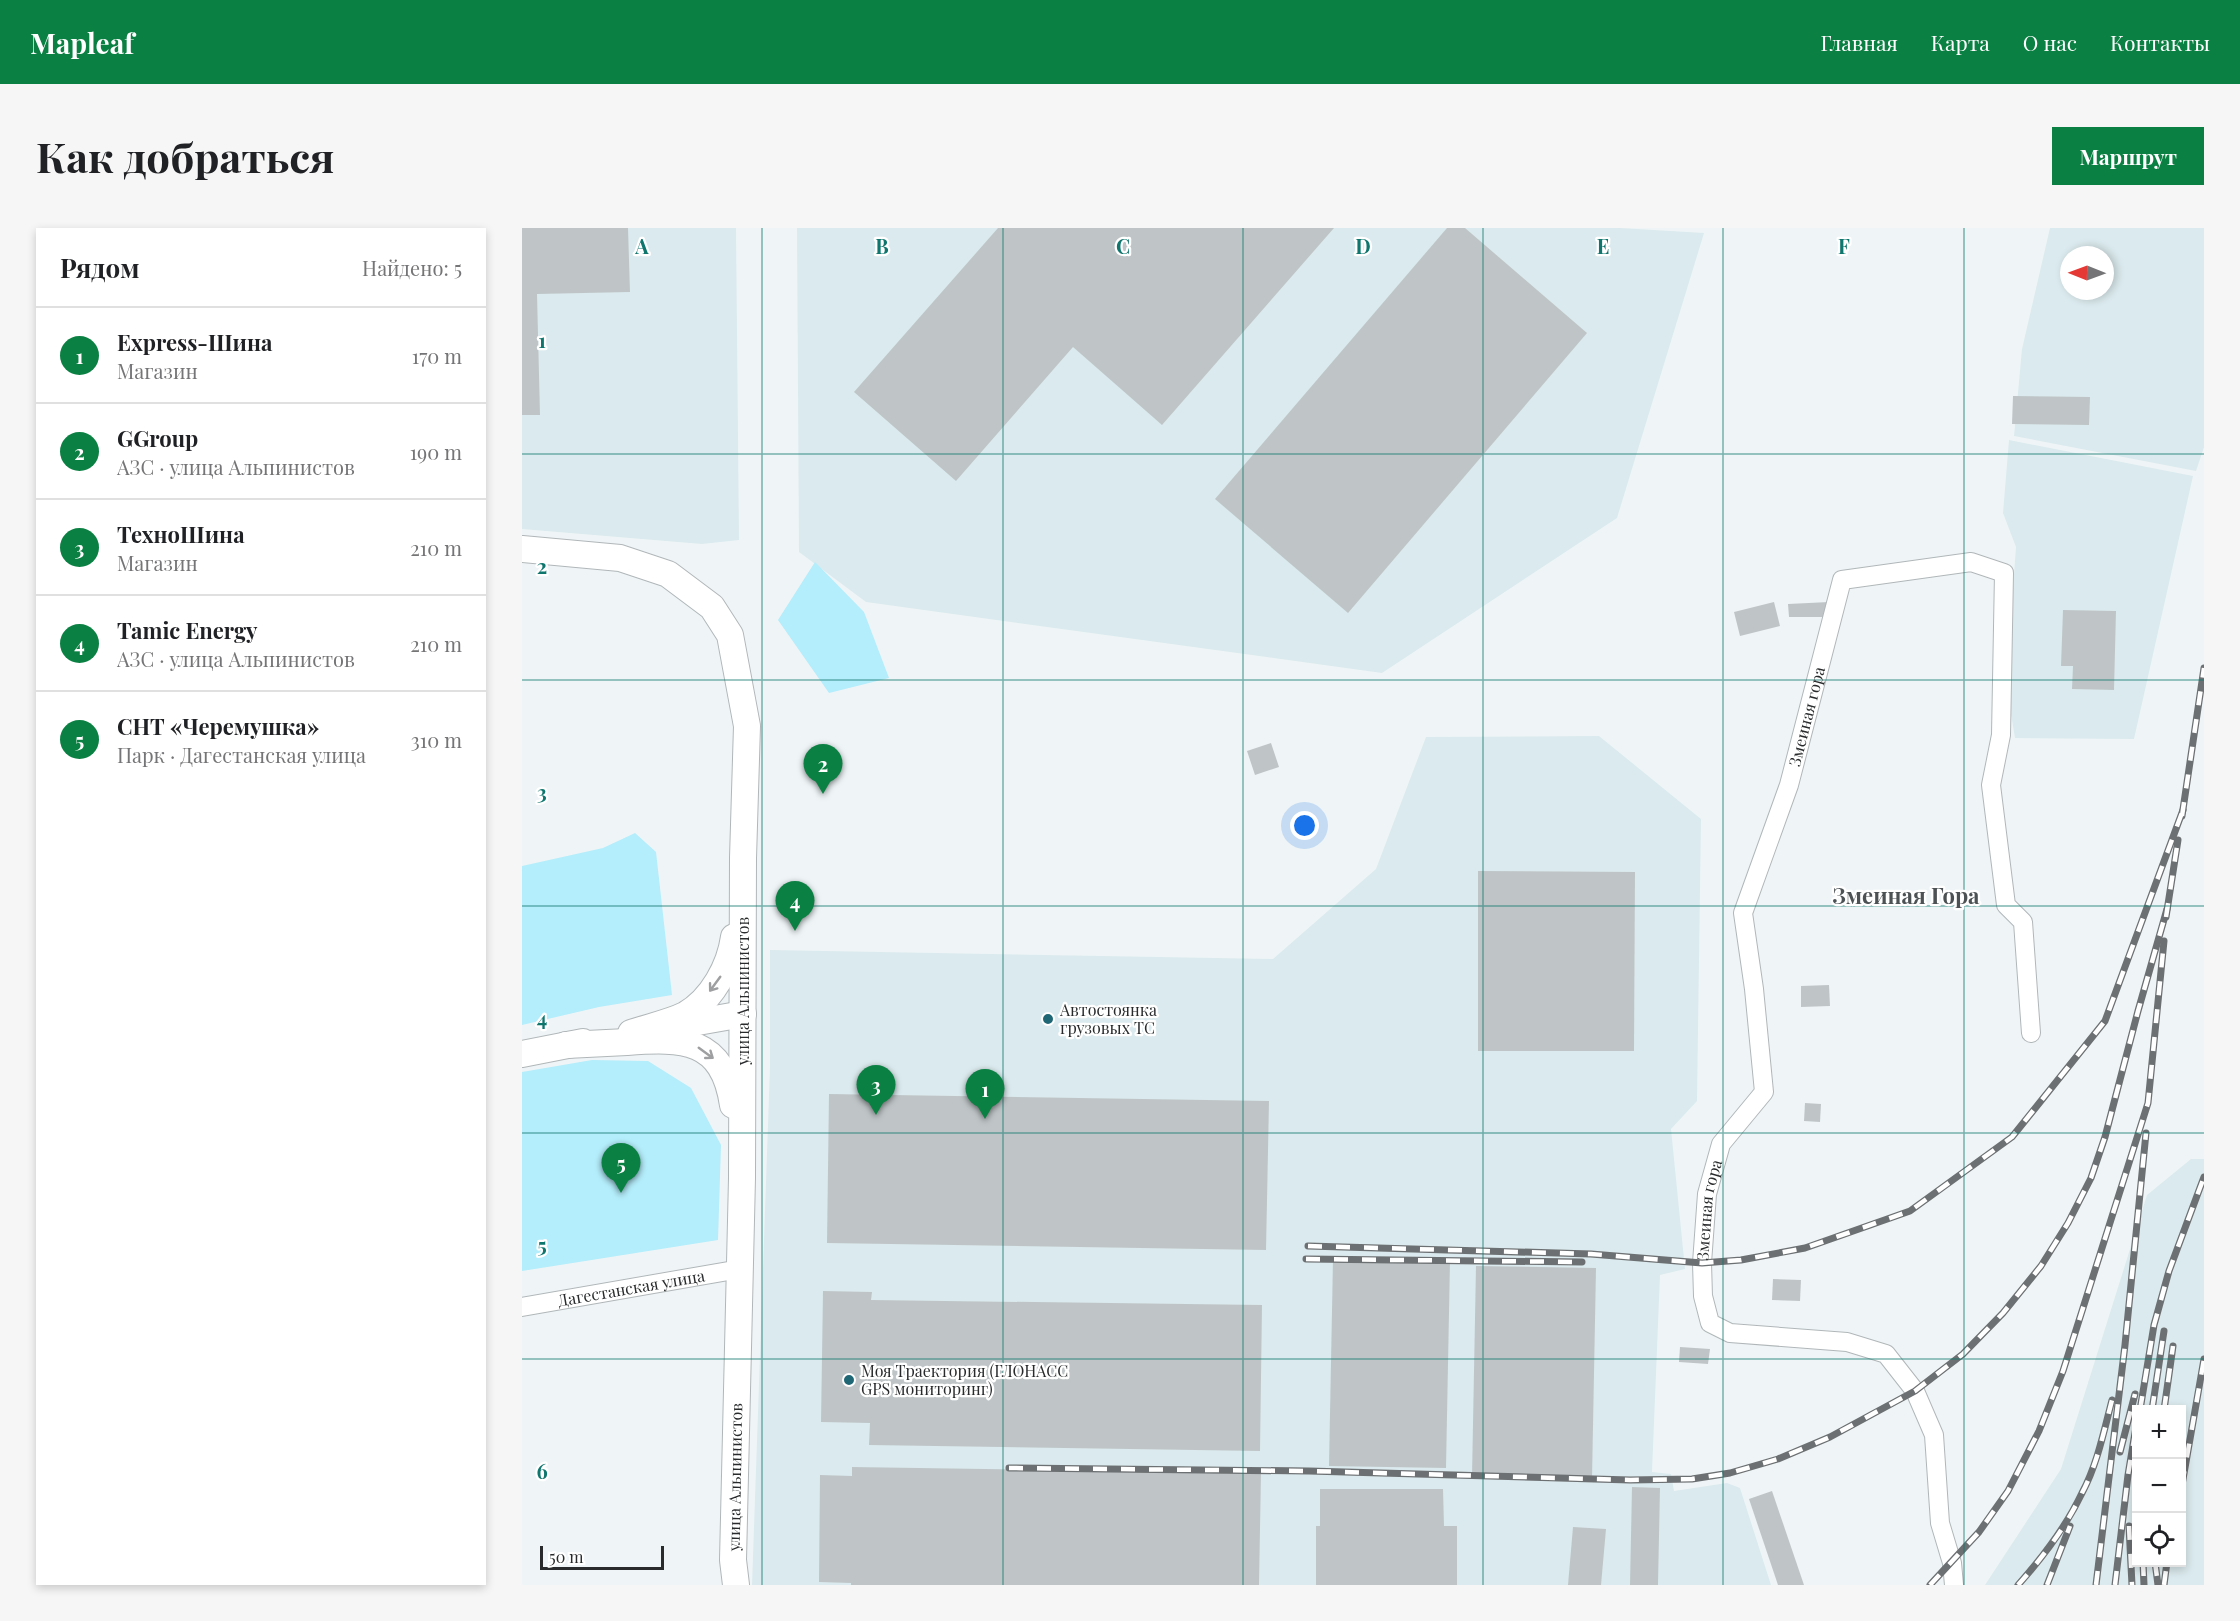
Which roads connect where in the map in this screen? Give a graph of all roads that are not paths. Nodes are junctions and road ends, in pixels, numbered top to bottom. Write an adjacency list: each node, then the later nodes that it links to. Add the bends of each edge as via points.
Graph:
1 (522, 549): 2 (main road, улица Альпинистов, via 620,558 668,574 712,607 730,635 747,726)
2 (743, 868): 3 (main road, улица Альпинистов); 5 (main road, one-way to 5, via 732,948 724,971 706,996 685,1015)
3 (743, 1014): 5 (main road); 8 (main road, улица Альпинистов)
4 (2031, 1033): 12 (street, Змеиная гора, via 2023,922 2006,905 1991,785 2001,735 2004,573 1971,562 1842,580 1789,785 1743,914 1764,1092 1721,1144 1707,1194 1703,1296 1710,1323 1730,1333 1847,1342 1886,1354 1915,1391 1934,1436 1940,1523)
5 (628, 1034): 6 (main road)
6 (566, 1045): 7 (main road); 8 (main road, one-way to 8, via 681,1041 710,1055 730,1090)
7 (522, 1053)
8 (742, 1178): 9 (main road, улица Альпинистов)
9 (740, 1269): 10 (street, Дагестанская улица); 11 (main road, улица Альпинистов, via 733,1560)
10 (522, 1307)
11 (736, 1585)
12 (1954, 1585)

